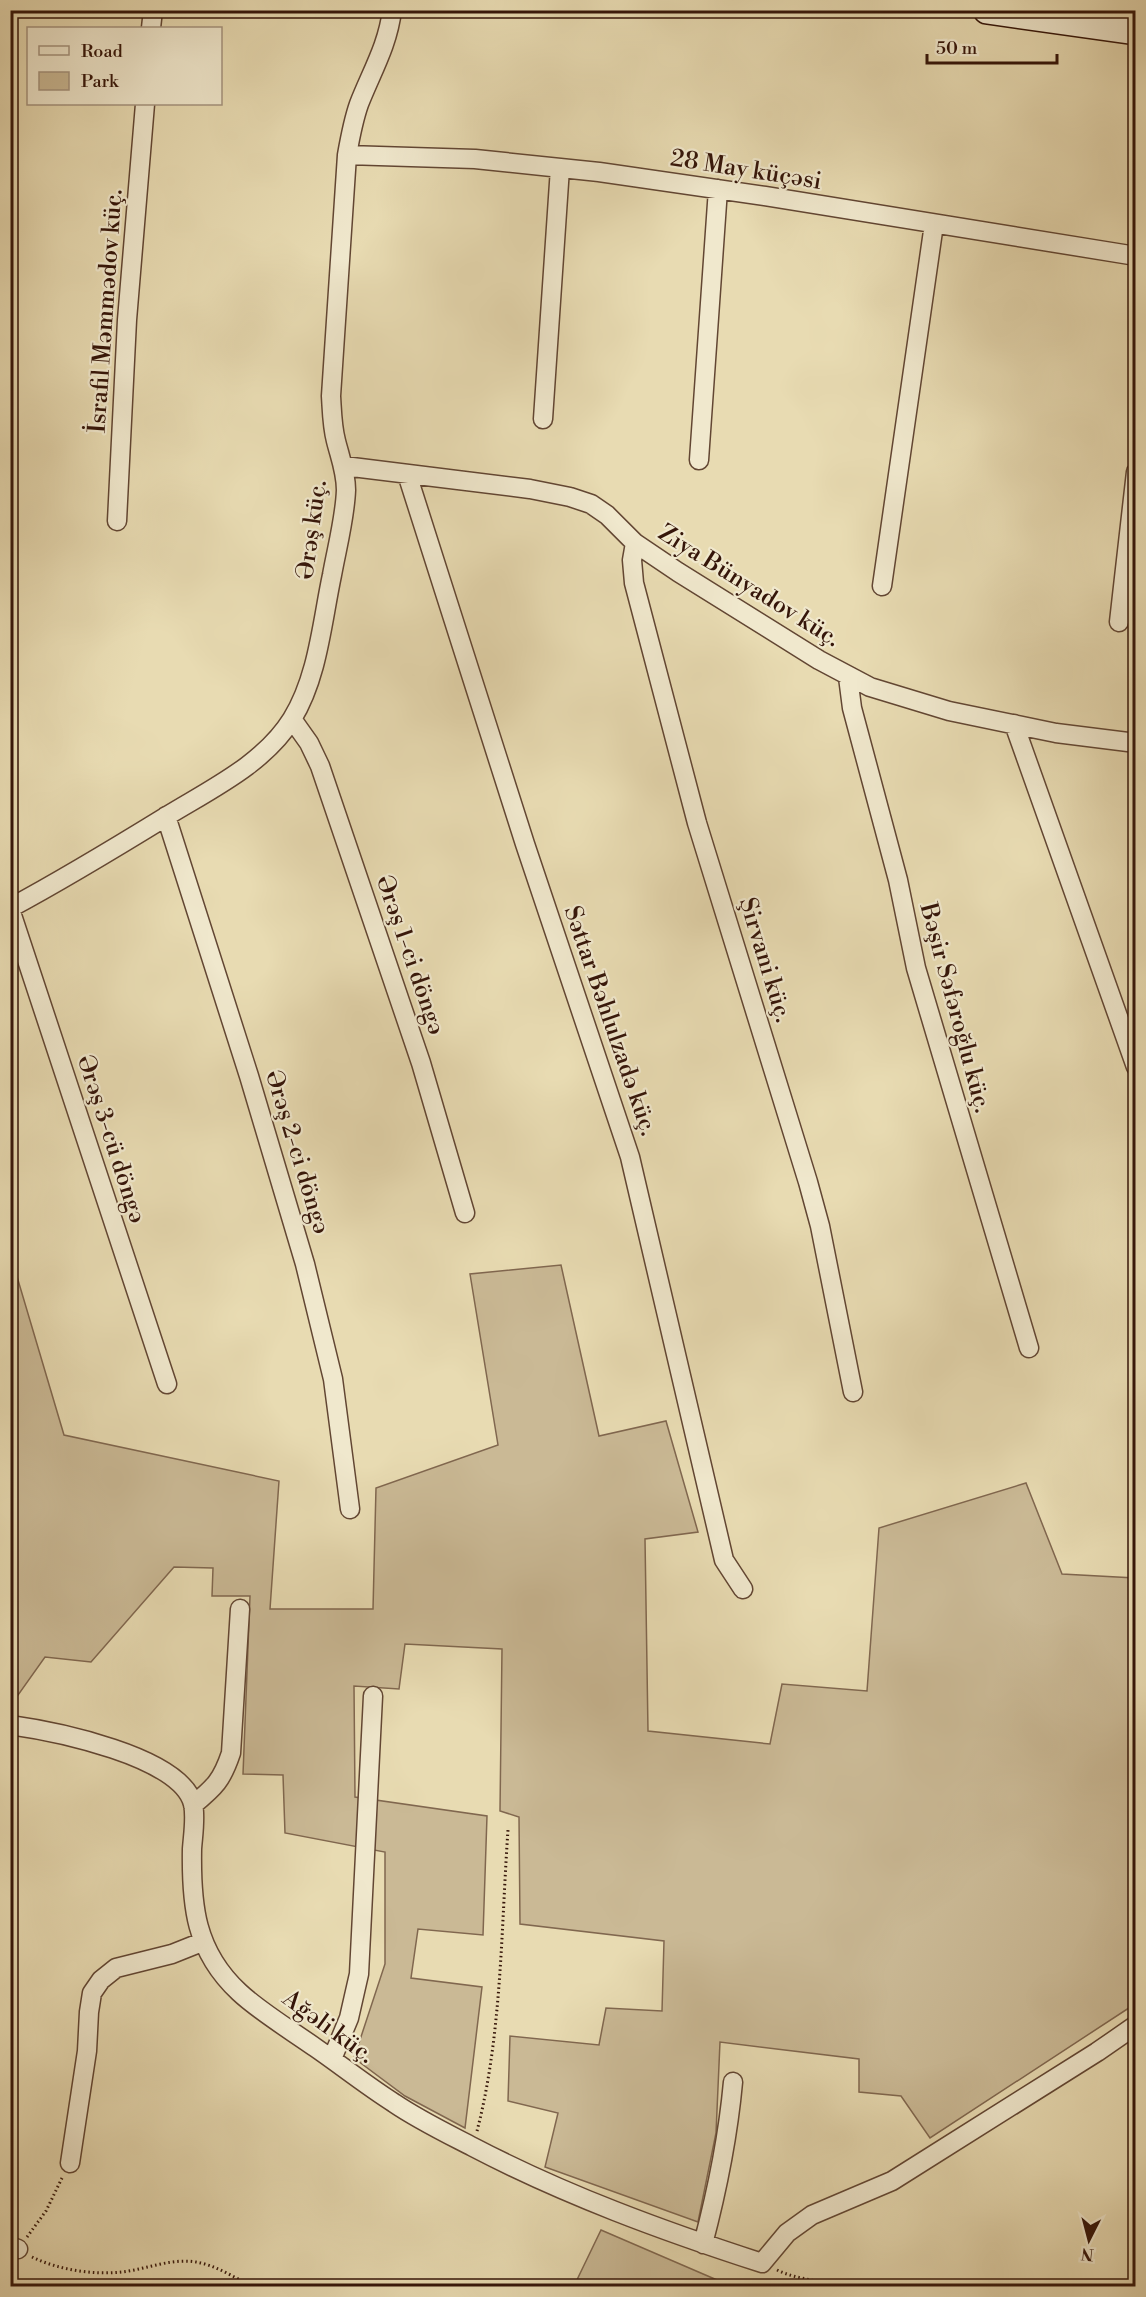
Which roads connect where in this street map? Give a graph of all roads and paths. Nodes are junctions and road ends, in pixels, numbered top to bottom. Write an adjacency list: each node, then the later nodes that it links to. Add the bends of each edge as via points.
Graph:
1 (153, 10): 4 (street)
2 (392, 10): 7 (street, Ərəş küç., via 380,59 359,104)
3 (987, 10): 5 (street)
4 (151, 27)
5 (1136, 31)
6 (145, 105): 17 (street, İsrafil Məmmədov küç., via 127,320)
7 (347, 155): 8 (street, 28 May küçəsi, via 475,159); 14 (street, Ərəş küç., via 331,396 336,441)
8 (560, 168): 9 (street, 28 May küçəsi); 12 (street)
9 (718, 189): 10 (street, 28 May küçəsi); 13 (street)
10 (934, 224): 11 (street, 28 May küçəsi); 19 (street)
11 (1136, 256)
12 (543, 419)
13 (699, 460)
14 (344, 466): 16 (street, Ziya Bünyadov küç.); 22 (street, Ərəş küç., via 342,519 316,654 308,687)
15 (1136, 472): 20 (street)
16 (408, 474): 18 (street, Ziya Bünyadov küç., via 570,496 607,515); 33 (street, Səttar Bəhlulzadə küç., via 525,844 630,1156 724,1560)
17 (117, 521)
18 (635, 543): 21 (street, Ziya Bünyadov küç.); 31 (street, Şirvani küç., via 634,583 697,823 820,1226)
19 (882, 586)
20 (1119, 622)
21 (848, 677): 23 (street, Ziya Bünyadov küç., via 949,711); 29 (street, Bəşir Səfəroğlu küç., via 852,708 898,880 916,968)
22 (292, 719): 25 (street, Ərəş küç., via 241,770); 28 (street, Ərəş 1-ci döngə, via 320,766 421,1063)
23 (1014, 724): 24 (street, Ziya Bünyadov küç.); 27 (street)
24 (1136, 743)
25 (166, 816): 26 (street, Ərəş küç.); 32 (street, Ərəş 2-ci döngə, via 305,1264 333,1379)
26 (10, 909): 30 (street, Ərəş 3-cü döngə)
27 (1136, 1067)
28 (465, 1214)
29 (1029, 1348)
30 (167, 1384)
31 (853, 1392)
32 (350, 1509)
33 (742, 1589)
34 (240, 1609): 37 (street, via 231,1753 216,1786)
35 (373, 1696): 41 (street, via 359,1974 349,2018)
36 (10, 1725): 37 (street, via 76,1736 115,1749 175,1778)
37 (194, 1805): 39 (street, Ağəli küç., via 191,1882)
38 (508, 1830): 43 (path, via 493,2050)
39 (202, 1942): 41 (street, Ağəli küç., via 239,1992); 44 (street, via 116,1968 92,1993)
40 (1136, 2025): 47 (street, via 892,2181 812,2215 787,2234)
41 (332, 2059): 43 (street, Ağəli küç., via 393,2103)
42 (733, 2082): 45 (street, via 722,2162)
43 (472, 2147): 45 (street, Ağəli küç., via 572,2194)
44 (70, 2163): 46 (path, via 46,2211)
45 (703, 2244): 47 (street, Ağəli küç.)
46 (14, 2247): 48 (path, via 46,2264 78,2271 122,2272 169,2262 196,2262)
47 (762, 2263): 49 (path, via 788,2275)
48 (251, 2286)
49 (833, 2286)

